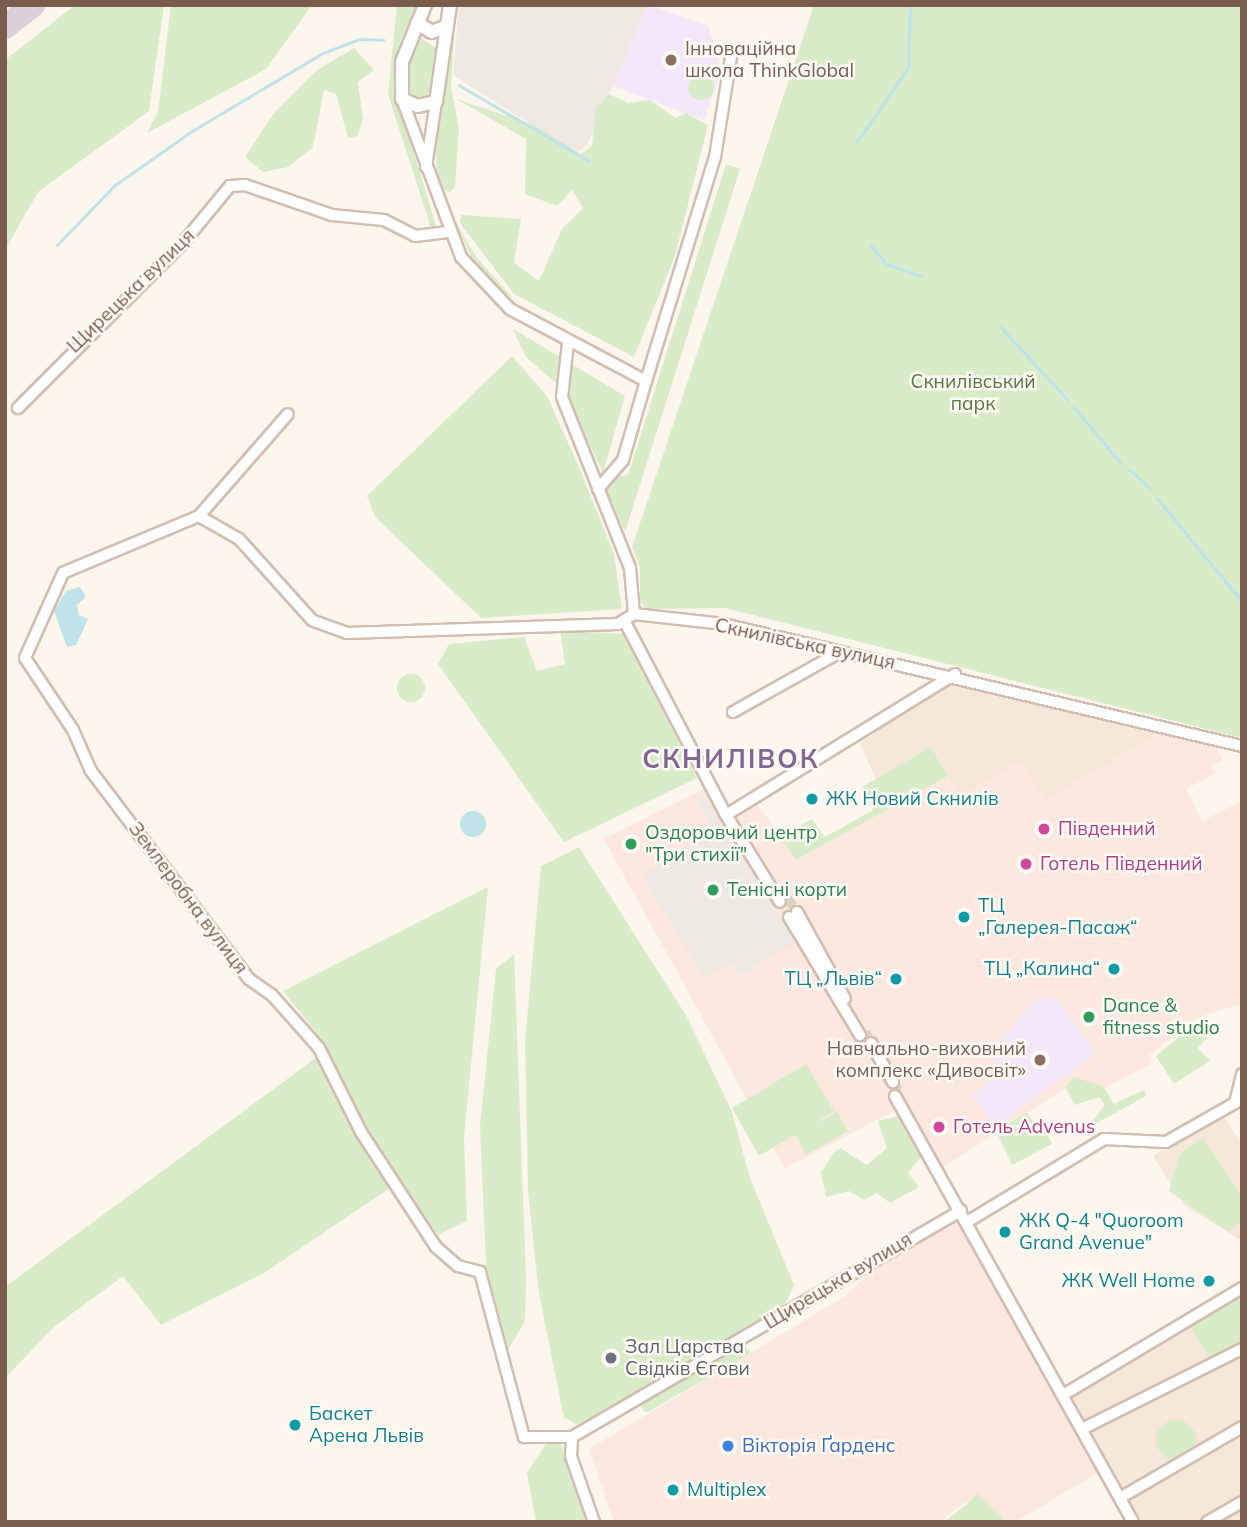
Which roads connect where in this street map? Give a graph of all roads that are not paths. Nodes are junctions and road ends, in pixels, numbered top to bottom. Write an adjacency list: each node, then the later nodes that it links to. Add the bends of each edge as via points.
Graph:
1 (425, 5): 3 (street)
2 (450, 5): 4 (street)
3 (417, 23): 4 (street, via 432,32); 6 (street, via 402,62)
4 (447, 26): 7 (street)
5 (731, 57): 11 (street, via 715,157)
6 (402, 99): 7 (street, via 418,106); 8 (street)
7 (436, 102): 8 (street)
8 (426, 170): 9 (street)
9 (450, 232): 10 (street, via 461,257 504,303); 12 (street, Щирецька вулиця, via 415,236 384,220 332,215 245,185 230,186 183,243)
10 (569, 344): 11 (street); 14 (street, via 562,397)
11 (646, 381): 14 (street, via 624,457)
12 (18, 408)
13 (288, 414): 15 (street)
14 (597, 489): 16 (street, via 630,568)
15 (199, 516): 16 (street, Скнилівська вулиця, via 239,538 312,620 346,633); 33 (street, Землеробна вулиця, via 63,573 28,645 28,667 73,730 91,771 248,979 272,995 319,1048 405,1202 436,1247 468,1270 480,1272 524,1437)
16 (629, 618): 17 (street, Скнилівська вулиця, via 723,624); 21 (street)
17 (840, 652): 18 (street, Скнилівська вулиця); 19 (street)
18 (954, 674): 20 (street, Скнилівська вулиця); 21 (street)
19 (733, 712)
20 (1242, 746)
21 (726, 815): 22 (street)
22 (781, 898)
23 (793, 915): 25 (street)
24 (1242, 1074): 27 (street, Щирецька вулиця, via 1235,1103 1166,1142 1104,1139)
25 (891, 1083)
26 (899, 1097): 27 (street)
27 (964, 1216): 30 (street); 33 (street, Щирецька вулиця)
28 (1242, 1288): 30 (street)
29 (1242, 1349): 32 (street)
30 (1063, 1395): 32 (street)
31 (1242, 1427): 34 (street)
32 (1082, 1429): 34 (street)
33 (572, 1437): 36 (street, via 572,1456)
34 (1121, 1498): 37 (street)
35 (1242, 1503): 38 (street)
36 (594, 1522)
37 (1133, 1522)
38 (1207, 1522)

